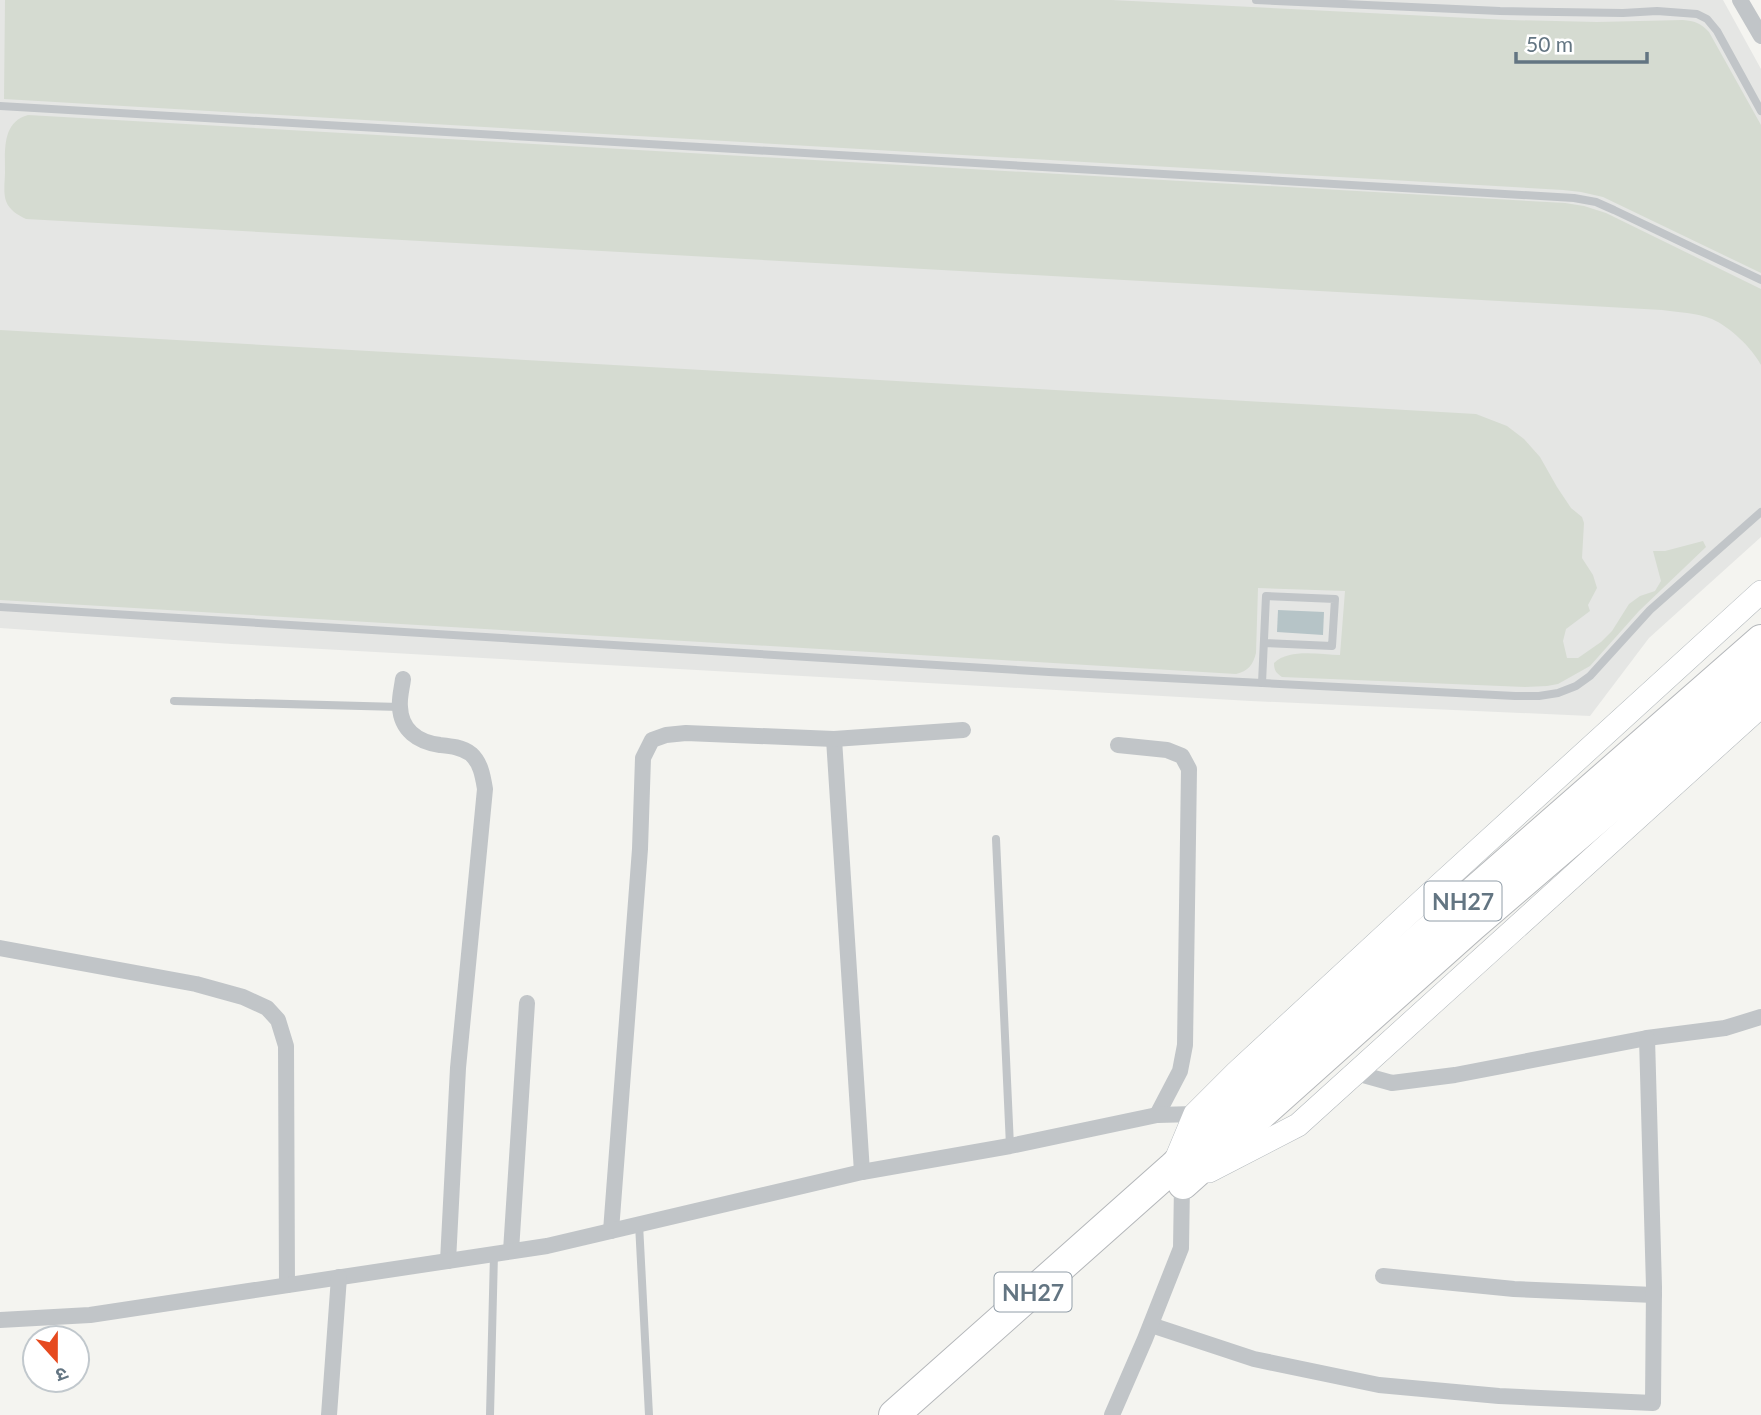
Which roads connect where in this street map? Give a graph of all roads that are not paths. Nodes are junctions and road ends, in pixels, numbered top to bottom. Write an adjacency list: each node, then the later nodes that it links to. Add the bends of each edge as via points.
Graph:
1 (1256, 0): 5 (lane, via 1697,14 1717,32)
2 (1740, 0): 3 (street)
3 (1761, 36)
4 (0, 106): 6 (lane, via 1574,198 1596,202)
5 (1761, 111)
6 (1761, 281)
7 (1761, 512): 14 (lane, via 1650,610 1590,676 1558,693 1515,696)
8 (1761, 592): 27 (street)
9 (0, 607): 14 (lane)
10 (1761, 640): 31 (highway, NH27, via 1304,1042)
11 (1264, 643): 11 (lane, via 1266,596 1335,599 1332,646); 14 (lane)
12 (1761, 675): 31 (highway, NH27)
13 (402, 679): 17 (street)
14 (1262, 683)
15 (174, 701): 17 (lane)
16 (1761, 706): 26 (street)
17 (400, 707): 36 (street, via 411,734 471,754 481,769 485,789 458,1068)
18 (963, 730): 19 (street)
19 (834, 739): 30 (street); 33 (street, via 686,733 652,740 643,758)
20 (1118, 746): 28 (street, via 1167,750 1182,755 1189,769 1185,1045 1180,1072)
21 (996, 839): 29 (lane)
22 (0, 948): 39 (street, via 196,984 243,997 267,1008 278,1020 286,1046)
23 (527, 1003): 34 (street)
24 (1761, 1017): 25 (street, via 1725,1028)
25 (1647, 1038): 26 (street, via 1392,1083); 40 (street)
26 (1356, 1073): 31 (street, via 1298,1125)
27 (1195, 1114): 28 (street); 31 (street)
28 (1157, 1115): 29 (street)
29 (1010, 1146): 30 (street)
30 (862, 1172): 32 (street)
31 (1177, 1177): 42 (street, via 1181,1248); 47 (highway, NH27); 48 (highway, NH27)
32 (639, 1224): 33 (street); 46 (lane)
33 (611, 1231): 34 (street)
34 (511, 1251): 35 (street)
35 (494, 1254): 36 (street); 45 (lane)
36 (448, 1261): 38 (street)
37 (1383, 1276): 40 (street, via 1514,1289)
38 (339, 1277): 39 (street); 44 (street)
39 (286, 1285): 41 (street, via 90,1315)
40 (1654, 1295): 42 (street, via 1653,1402 1499,1396 1379,1385 1254,1359)
41 (0, 1320)
42 (1151, 1325): 43 (street)
43 (1126, 1385): 49 (street); 50 (street)
44 (328, 1415)
45 (490, 1415)
46 (649, 1415)
47 (894, 1415)
48 (925, 1415)
49 (1112, 1415)
50 (1124, 1415)

